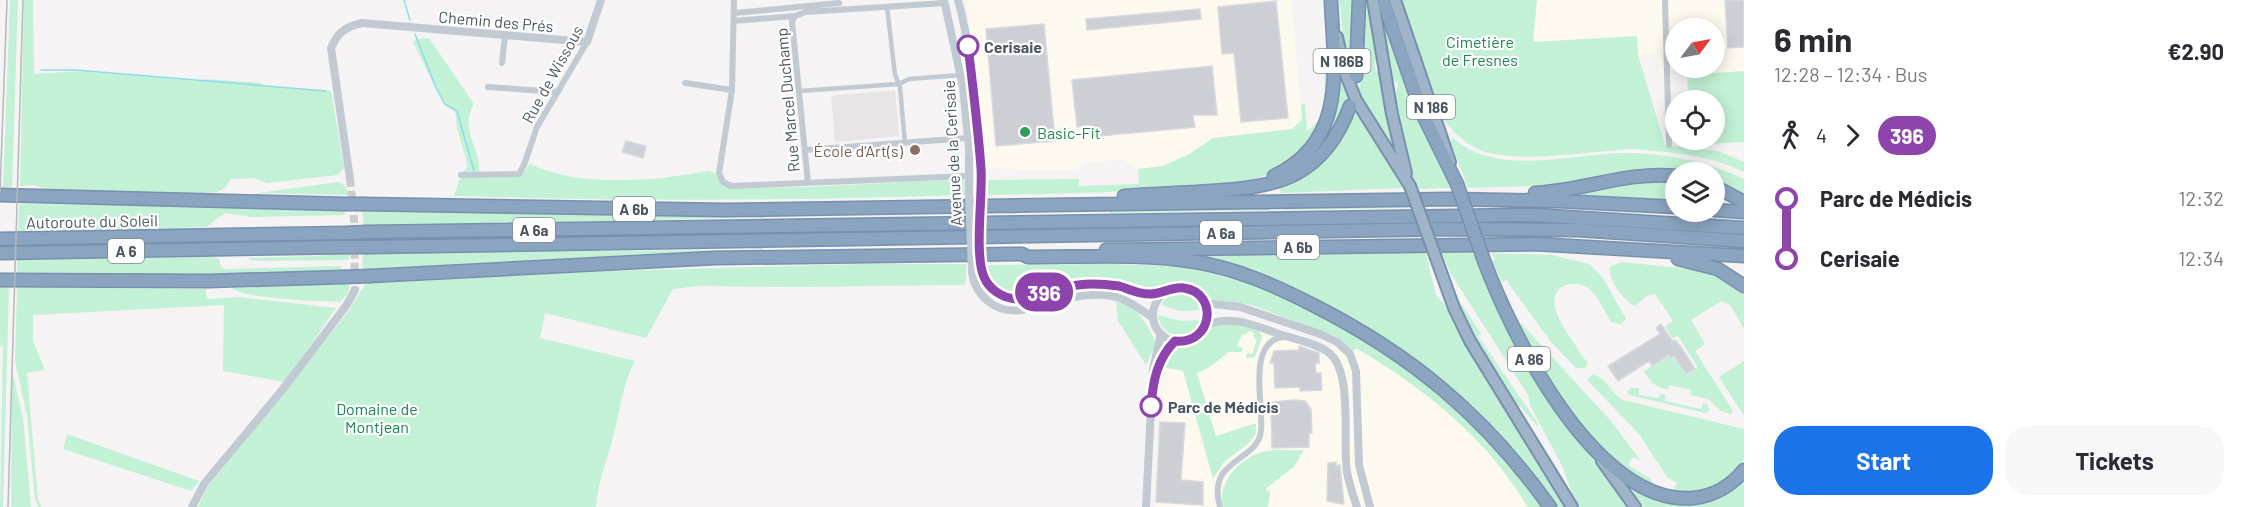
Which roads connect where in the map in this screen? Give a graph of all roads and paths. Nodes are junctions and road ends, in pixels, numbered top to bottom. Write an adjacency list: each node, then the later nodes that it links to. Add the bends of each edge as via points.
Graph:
1 (601, 0): 17 (street, Rue de Wissous)
2 (734, 0): 13 (street)
3 (1331, 0): 38 (highway, N 186B, via 1351,91); 39 (highway, via 1333,96 1323,130 1308,152 1288,169)
4 (1359, 0): 20 (highway)
5 (1373, 0): 38 (highway, A 86, via 1392,114)
6 (1383, 0): 32 (highway, A 86, via 1422,113)
7 (1395, 0): 32 (highway, N 186)
8 (1665, 0): 25 (street)
9 (839, 3): 13 (street)
10 (959, 3): 11 (street); 60 (street, Avenue de la Cerisaie, bridge, via 975,98 981,171 982,269 991,287 1014,299 1088,284)
11 (945, 4): 12 (street); 19 (street, Avenue de la Cerisaie)
12 (887, 7): 14 (street); 22 (street)
13 (735, 13): 15 (street)
14 (795, 16): 15 (street); 26 (street, Rue Marcel Duchamp, via 792,21)
15 (734, 21): 24 (street)
16 (505, 36): 17 (street, Chemin des Prés); 18 (street); 36 (street, Chemin des Prés, via 362,23 348,26 336,35 331,48)
17 (587, 42): 27 (street, Rue de Wissous)
18 (502, 63)
19 (961, 75): 22 (street, via 909,79); 29 (street, Avenue de la Cerisaie)
20 (1356, 76)
21 (685, 83): 24 (street)
22 (899, 84): 26 (street); 30 (street)
23 (488, 87): 27 (street)
24 (732, 90): 37 (street, via 719,173 723,182 731,186)
25 (1668, 90)
26 (799, 91): 31 (street, Rue Marcel Duchamp)
27 (558, 92): 33 (street, Rue de Wissous, via 537,127 519,174)
28 (1350, 106): 39 (highway, via 1336,138 1304,169 1270,185)
29 (968, 138): 30 (street); 34 (street, Avenue de la Cerisaie)
30 (905, 143): 31 (street)
31 (805, 150): 37 (street, Rue Marcel Duchamp)
32 (1452, 171): 70 (highway, A 86, bridge, via 1504,312 1527,355)
33 (461, 175)
34 (968, 176): 37 (street); 62 (street, Avenue de la Cerisaie, bridge, via 972,271 977,289 986,300 1000,308 1020,310 1077,296 1101,295 1131,302)
35 (1665, 176): 42 (highway, via 1640,175 1547,193)
36 (350, 179)
37 (808, 183)
38 (1410, 186): 78 (highway, A 86, bridge, via 1470,342)
39 (1232, 190): 44 (highway, via 1119,197)
40 (1725, 191): 43 (highway)
41 (0, 195): 44 (highway, A 6b, bridge, via 726,210)
42 (1450, 199): 44 (highway, A 6b); 45 (highway, A 6b)
43 (1744, 202)
44 (1114, 203)
45 (1665, 206)
46 (1725, 211): 47 (highway)
47 (1744, 212)
48 (1744, 228): 49 (highway, A 6a, bridge, via 1534,215)
49 (184, 236): 50 (highway, Autoroute du Soleil / A 6)
50 (0, 238)
51 (1744, 241): 53 (highway, A 6a, bridge, via 1578,231 1446,229)
52 (1611, 248): 55 (highway, A 6b, via 1494,244); 56 (highway, A 6b); 58 (highway, via 1703,264 1725,272)
53 (251, 249): 54 (highway, Autoroute du Soleil / A 6)
54 (0, 253)
55 (1022, 254): 57 (highway, A 6b, bridge, via 715,258 196,281); 77 (highway, via 1195,262 1278,287 1368,333 1430,377 1495,437)
56 (1744, 256)
57 (0, 280)
58 (1744, 286)
59 (355, 290): 72 (street, via 290,380 226,455)
60 (1163, 294): 61 (street, via 1176,288 1190,289); 62 (street)
61 (1205, 303): 63 (street); 76 (street, via 1240,306 1329,337 1350,354 1356,371 1359,465)
62 (1153, 318): 65 (street)
63 (1205, 325): 64 (street, via 1234,320); 67 (street, via 1191,340)
64 (1264, 328): 66 (street); 68 (street)
65 (1161, 334): 67 (street); 69 (street)
66 (1285, 336): 68 (street); 75 (street, via 1323,349 1339,365 1347,471)
67 (1175, 341): 69 (street, via 1163,354)
68 (1265, 346): 74 (street, via 1259,374 1260,435 1221,476 1217,492)
69 (1153, 386): 73 (street)
70 (1593, 448): 71 (highway, via 1652,493 1680,499 1710,495); 79 (highway, A 86)
71 (1744, 470)
72 (192, 507)
73 (1146, 507)
74 (1220, 507)
75 (1357, 507)
76 (1370, 507)
77 (1550, 507)
78 (1572, 507)
79 (1635, 507)

